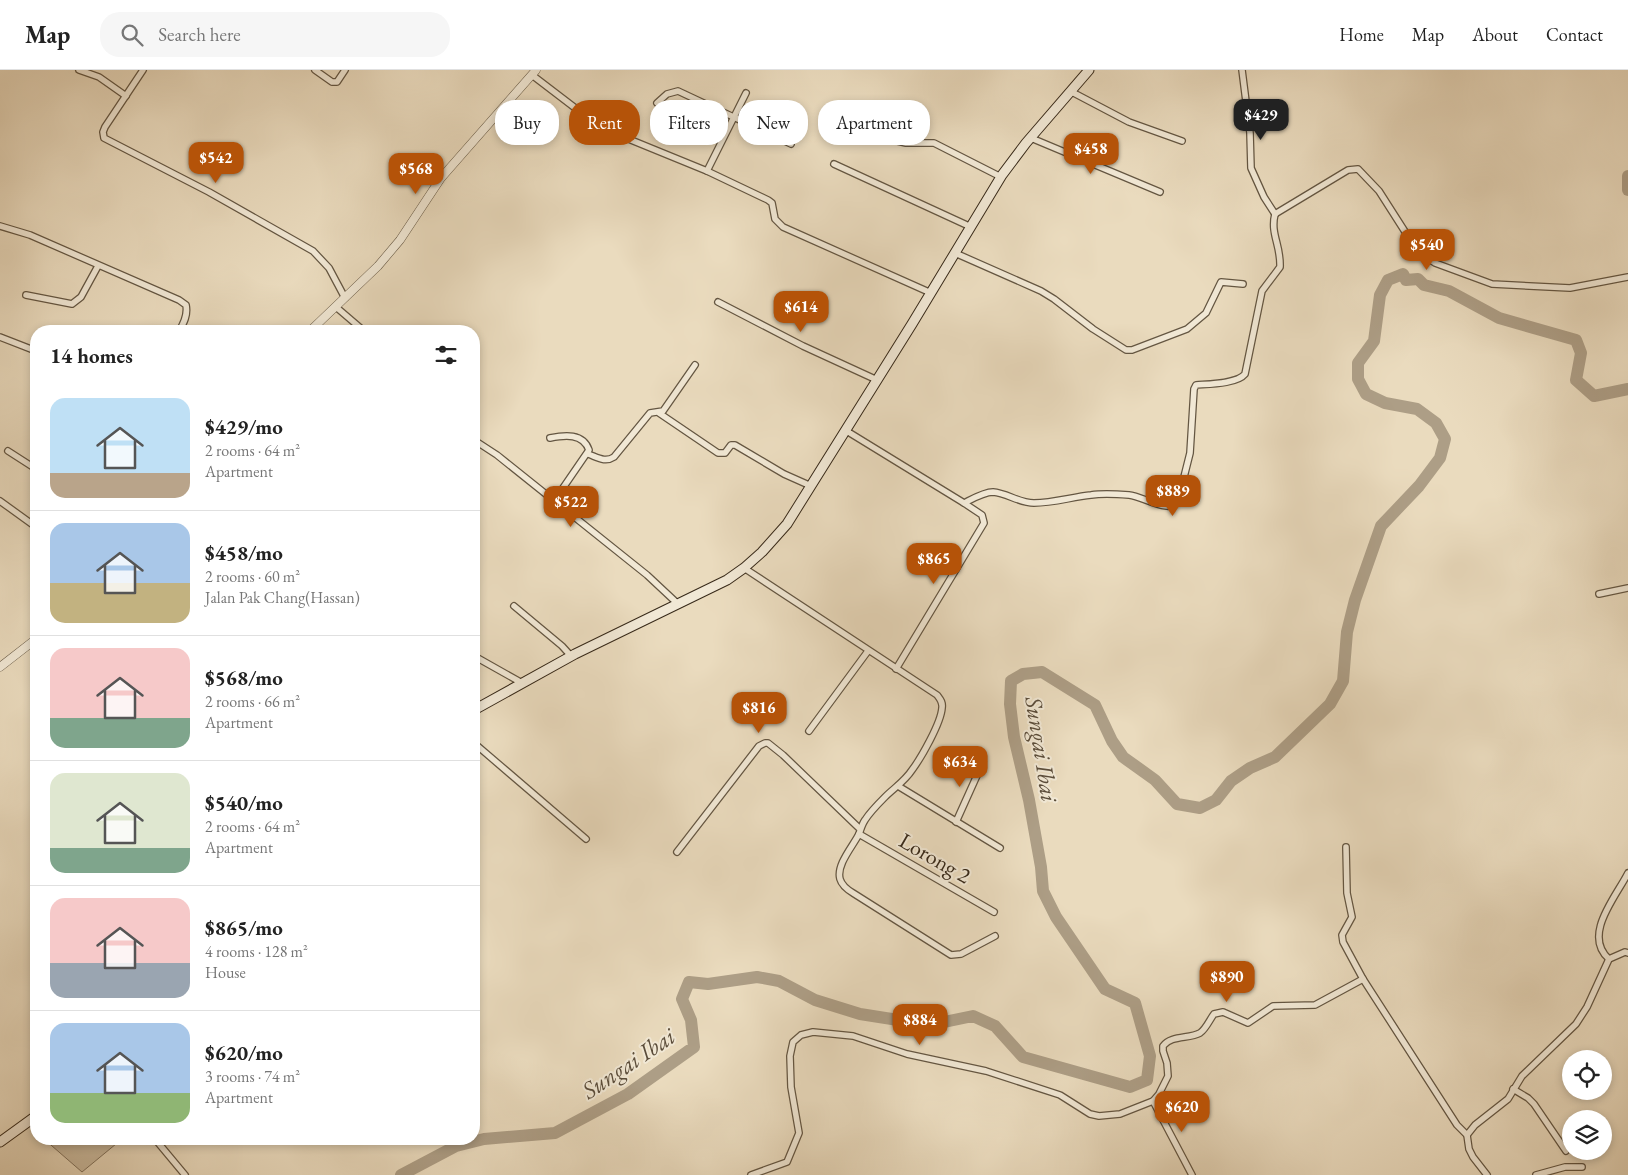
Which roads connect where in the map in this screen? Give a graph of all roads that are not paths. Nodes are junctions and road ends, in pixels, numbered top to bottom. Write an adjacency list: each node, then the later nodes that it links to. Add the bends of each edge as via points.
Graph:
1 (79, 70): 10 (street, via 99,77)
2 (143, 70): 10 (street)
3 (315, 70): 4 (street, via 337,82)
4 (346, 70)
5 (1089, 70): 9 (main road)
6 (1242, 70): 23 (street, via 1251,168)
7 (534, 72): 20 (street, via 603,128); 32 (street, via 441,178 389,254)
8 (746, 92): 14 (street)
9 (1070, 92): 16 (main road); 17 (street, via 1129,122)
10 (126, 96): 32 (street, via 105,127 104,138 313,251 329,268)
11 (660, 100): 12 (street, via 678,91)
12 (697, 100)
13 (728, 114): 14 (street)
14 (734, 117): 15 (street); 20 (street)
15 (738, 119)
16 (1031, 138): 21 (main road); 22 (street)
17 (1182, 141)
18 (930, 143): 21 (street)
19 (834, 164): 25 (street)
20 (707, 171): 30 (street, via 772,203 775,219 783,227)
21 (1001, 177): 25 (main road)
22 (1160, 192)
23 (1275, 214): 28 (street, via 1348,170 1358,169 1379,192 1418,252 1435,263 1492,284 1570,288); 52 (street, via 1272,229 1278,243 1280,267 1262,291 1244,377 1196,385 1190,453 1176,504 1168,507 1139,496 1108,494 1034,503 993,492)
24 (0, 226): 27 (street, via 30,234)
25 (971, 228): 26 (main road)
26 (955, 253): 29 (street, via 1041,291 1126,350 1187,329 1206,313 1222,282); 30 (main road)
27 (98, 266): 31 (street, via 81,296 72,304); 35 (street, via 186,305)
28 (1626, 277)
29 (1243, 284)
30 (931, 293): 41 (main road)
31 (26, 295)
32 (345, 298): 34 (street)
33 (718, 302): 41 (street)
34 (336, 307): 36 (street); 37 (street)
35 (182, 325)
36 (316, 325)
37 (357, 325)
38 (0, 337): 39 (street)
39 (30, 349)
40 (695, 365): 42 (street)
41 (877, 380): 43 (main road)
42 (659, 413): 47 (street, via 650,413 610,460); 49 (street, via 718,453 725,453 735,445)
43 (845, 430): 49 (main road); 52 (street)
44 (550, 438): 47 (street, via 563,435 577,437 588,446)
45 (480, 444): 51 (street)
46 (8, 451): 48 (street)
47 (588, 454): 51 (street)
48 (30, 465)
49 (811, 486): 54 (main road, via 776,537)
50 (0, 501): 53 (street)
51 (554, 501): 57 (street, via 647,575)
52 (964, 503): 64 (street, via 982,515 984,522)
53 (30, 523)
54 (744, 568): 57 (main road); 60 (street)
55 (1628, 588): 56 (street)
56 (1599, 594)
57 (678, 604): 61 (main road)
58 (514, 606): 61 (street)
59 (30, 644): 63 (street)
60 (868, 650): 64 (street); 67 (street)
61 (571, 656): 65 (main road)
62 (480, 660): 65 (street)
63 (0, 667)
64 (896, 669): 70 (street, via 942,700 938,721 921,756)
65 (522, 684): 66 (main road)
66 (480, 707)
67 (809, 731)
68 (480, 748): 73 (street)
69 (983, 762): 71 (street)
70 (898, 786): 71 (street); 72 (street, via 880,802)
71 (956, 822): 75 (street)
72 (859, 832): 76 (street, Lorong 2, via 783,755 765,743 759,746); 78 (street, Lorong 2); 79 (street, via 841,869 840,877 845,888 951,955 961,954)
73 (586, 839)
74 (1346, 847): 82 (street, via 1347,893 1352,917 1342,938)
75 (1000, 848)
76 (677, 852)
77 (1628, 873): 81 (street, via 1599,930)
78 (994, 912)
79 (996, 936)
80 (1628, 953): 81 (street)
81 (1609, 959): 83 (street, via 1576,1024 1522,1076)
82 (1363, 979): 84 (street, via 1316,1005 1273,1006 1248,1023 1223,1012 1214,1014 1199,1033 1166,1042 1163,1051 1168,1076); 86 (street, via 1457,1125)
83 (1514, 1089): 86 (street, via 1508,1099); 89 (street, via 1534,1104)
84 (1153, 1101): 92 (street, via 1120,1114 1099,1116 1090,1114 1060,1095 986,1071 907,1054 853,1036 813,1032 801,1035 793,1042 790,1056 798,1137 787,1162); 93 (street)
85 (30, 1120): 87 (main road)
86 (1467, 1135): 94 (street, via 1473,1157)
87 (0, 1142)
88 (160, 1145): 91 (street)
89 (1562, 1145)
90 (1582, 1167): 95 (street, via 1565,1167)
91 (185, 1175)
92 (751, 1175)
93 (1192, 1175)
94 (1487, 1175)
95 (1536, 1175)

